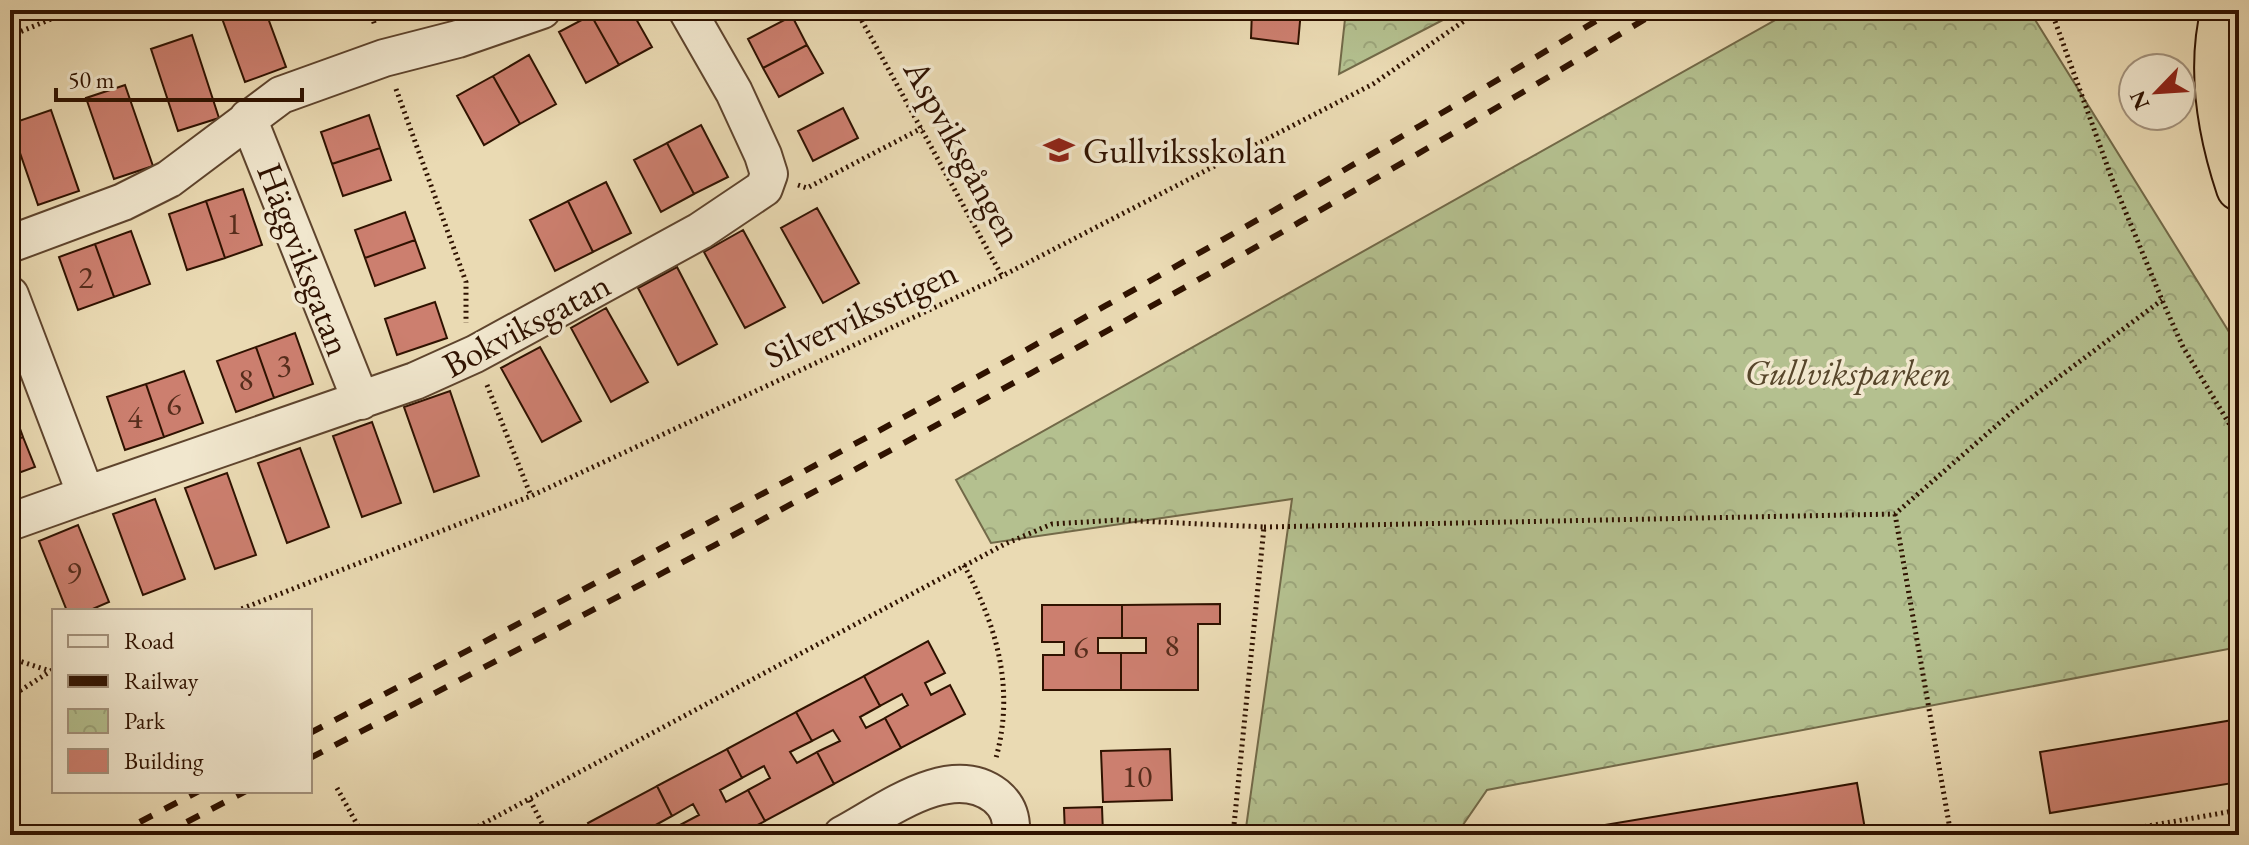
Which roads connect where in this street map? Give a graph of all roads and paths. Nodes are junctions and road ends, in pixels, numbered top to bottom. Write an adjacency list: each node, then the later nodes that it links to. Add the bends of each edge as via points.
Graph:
1 (73, 10): 9 (path)
2 (370, 10): 10 (path)
3 (542, 10): 10 (street)
4 (687, 10): 13 (street, via 734,92)
5 (856, 10): 12 (path, Aspviksgången)
6 (1480, 10): 16 (path, Silverviksstigen, via 1373,84)
7 (2051, 10): 18 (path)
8 (2224, 10): 14 (highway, via 2217,93)
9 (10, 36)
10 (384, 58): 11 (street, via 281,95); 19 (path, via 466,282 466,323)
11 (248, 118): 15 (street, via 169,179); 20 (street, Häggviksgatan)
12 (922, 128): 13 (path, via 807,188); 16 (path, Aspviksgången)
13 (769, 174): 19 (street, Bokviksgatan, via 764,188 700,231)
14 (2239, 188)
15 (10, 244)
16 (1002, 276): 23 (path, Silverviksstigen)
17 (10, 295): 22 (street)
18 (2162, 300): 21 (path, via 2183,347); 24 (path, via 2012,412)
19 (475, 354): 20 (street, Bokviksgatan); 23 (path)
20 (361, 401): 22 (street, Bokviksgatan)
21 (2239, 440)
22 (86, 495): 25 (street, Bokviksgatan)
23 (531, 496): 28 (path, Silverviksstigen)
24 (1895, 514): 26 (path); 42 (path)
25 (10, 522)
26 (1264, 527): 27 (path, via 1118,520 1052,524); 41 (path)
27 (963, 565): 33 (path, via 995,631 1006,684 1001,739); 34 (path)
28 (242, 609)
29 (10, 658): 30 (path)
30 (51, 670): 31 (path)
31 (10, 697)
32 (337, 788): 36 (path)
33 (988, 790): 39 (street, via 965,783 928,789); 40 (street, via 1012,819)
34 (530, 800): 37 (path); 38 (path)
35 (2239, 810): 43 (path)
36 (363, 835)
37 (462, 835)
38 (548, 835)
39 (842, 835)
40 (1011, 835)
41 (1233, 835)
42 (1951, 835)
43 (2097, 835)

